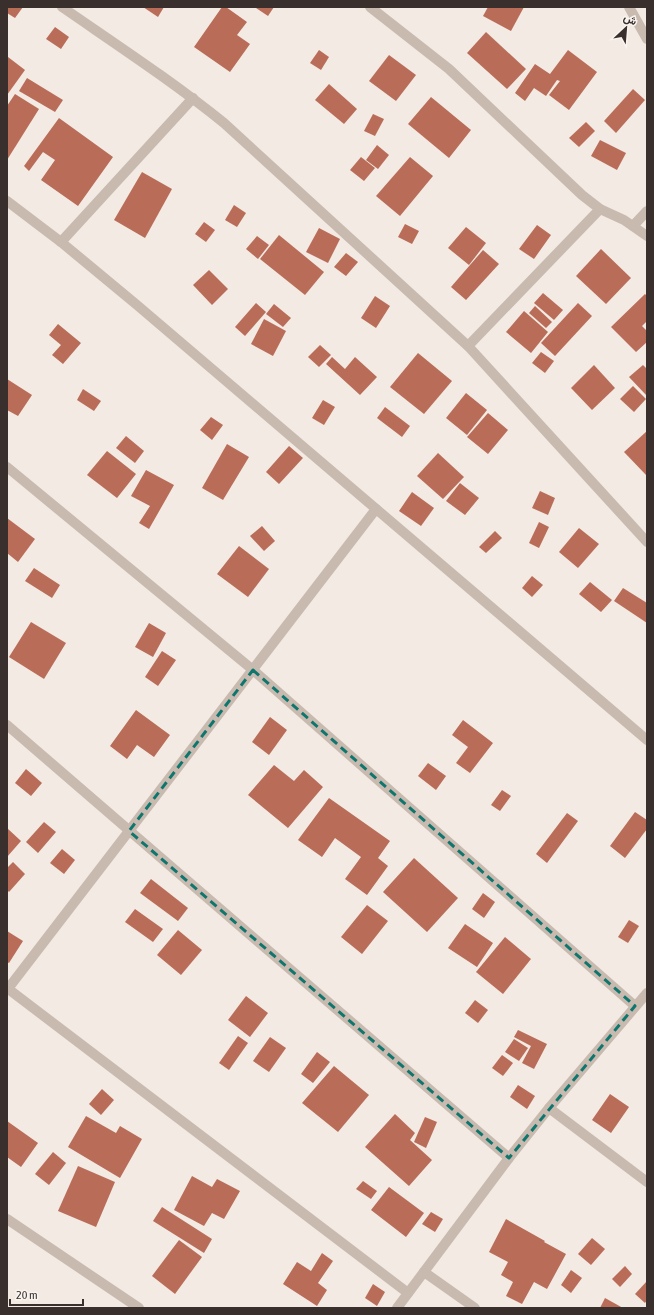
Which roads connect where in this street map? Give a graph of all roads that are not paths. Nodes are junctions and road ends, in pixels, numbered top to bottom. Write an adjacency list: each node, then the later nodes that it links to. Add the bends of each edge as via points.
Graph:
1 (62, 7): 5 (street)
2 (370, 7): 7 (street, via 449,69 564,179)
3 (629, 7): 4 (street)
4 (647, 39)
5 (193, 98): 11 (street); 12 (street, via 224,123)
6 (7, 201): 11 (street)
7 (600, 209): 9 (street); 12 (street)
8 (647, 211): 9 (street)
9 (633, 226): 10 (street)
10 (647, 236)
11 (61, 242): 14 (street)
12 (468, 346): 15 (street)
13 (7, 467): 16 (street)
14 (376, 509): 16 (street); 18 (street)
15 (647, 542)
16 (253, 670): 19 (street); 22 (street)
17 (7, 726): 19 (street)
18 (647, 740)
19 (129, 831): 20 (street); 24 (street)
20 (7, 989): 28 (street)
21 (647, 993): 22 (street)
22 (635, 1006): 23 (street)
23 (549, 1108): 24 (street); 25 (street)
24 (509, 1158): 27 (street)
25 (647, 1182)
26 (7, 1219): 29 (street)
27 (424, 1272): 28 (street); 31 (street)
28 (408, 1293): 30 (street)
29 (139, 1308)
30 (397, 1308)
31 (475, 1308)

